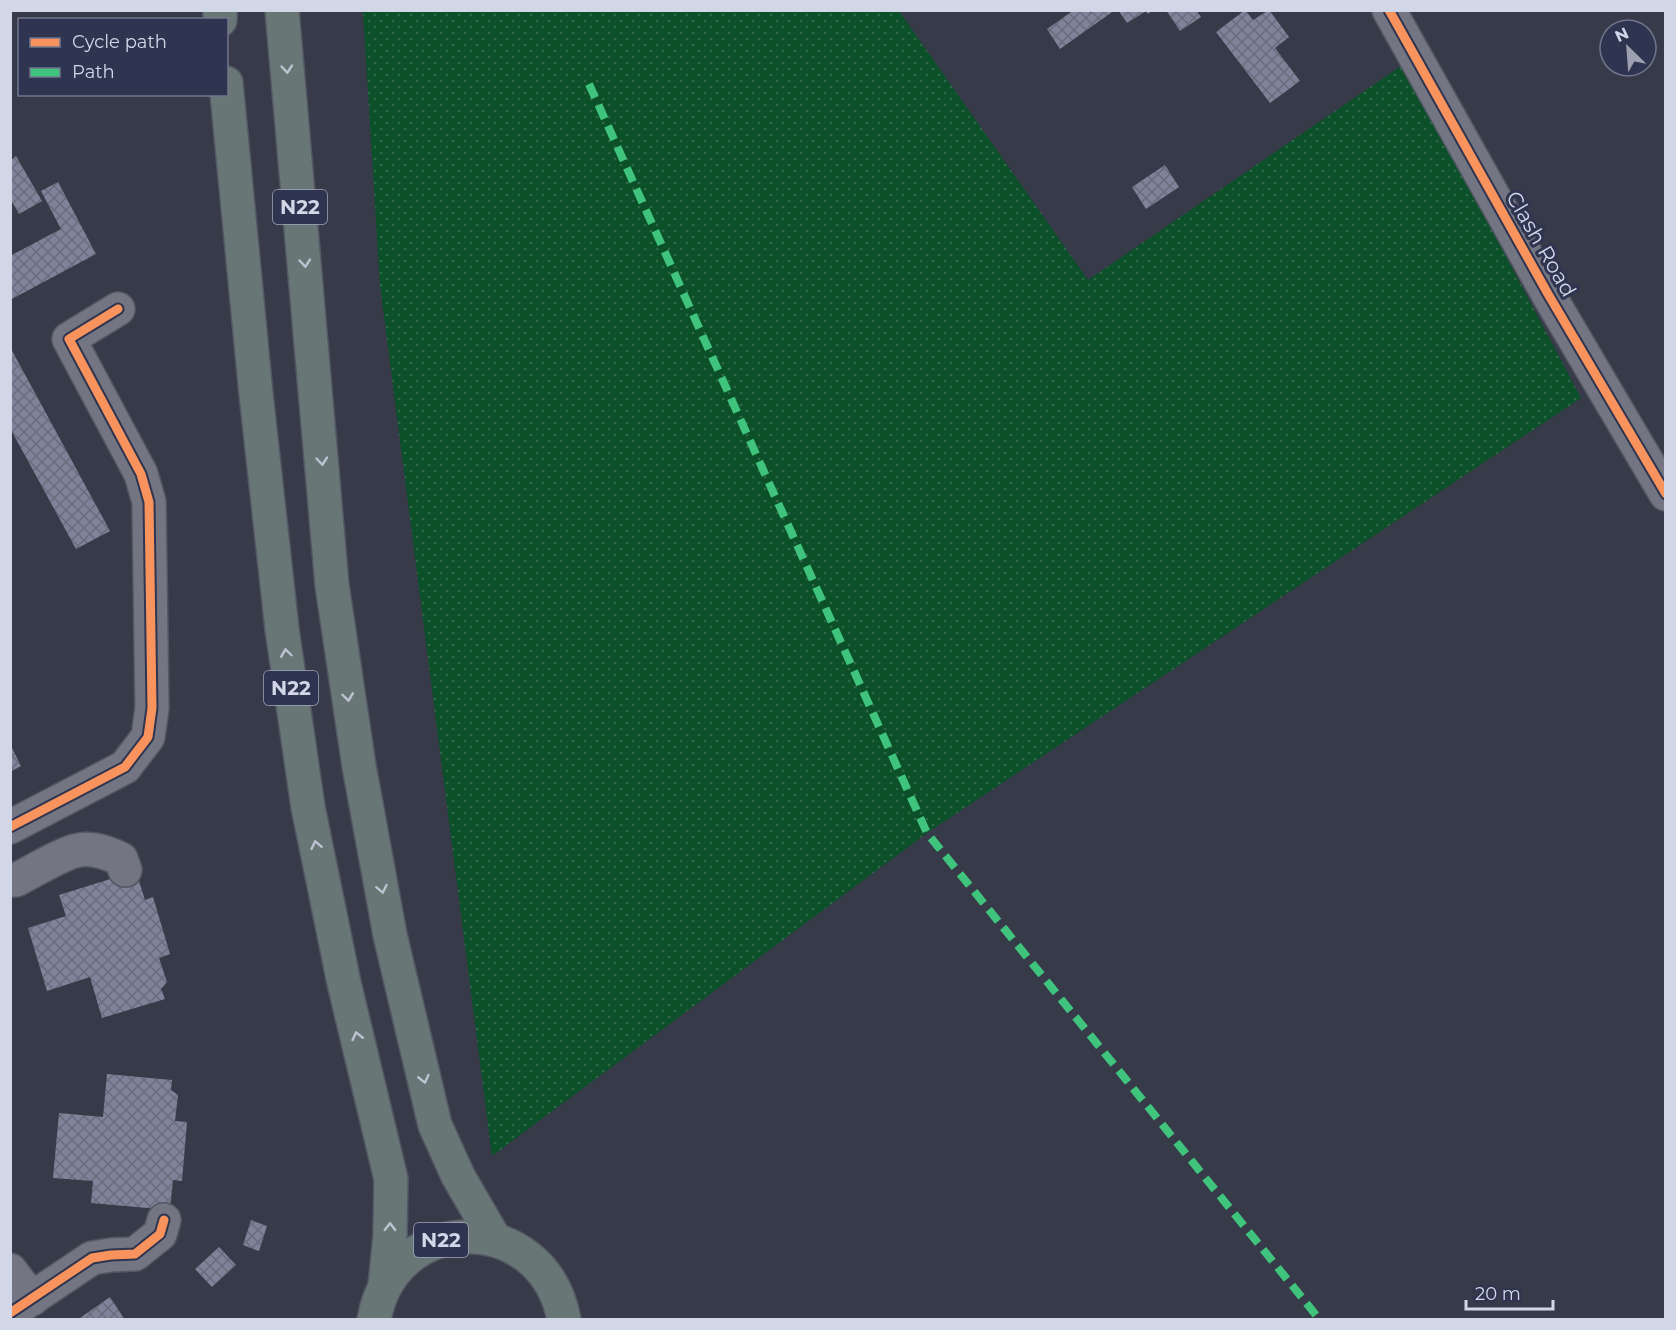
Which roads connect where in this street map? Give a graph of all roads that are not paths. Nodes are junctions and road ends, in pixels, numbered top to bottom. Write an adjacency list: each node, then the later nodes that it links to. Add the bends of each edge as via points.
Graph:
1 (282, 10): 10 (highway, N22, one-way to 10, via 332,585 359,766 390,935 435,1125 458,1176)
2 (1389, 10): 5 (street, Clash Road)
3 (227, 96): 12 (highway, N22, one-way to 3, via 391,1179 344,983 308,807 256,394)
4 (118, 309): 6 (street, via 69,339 141,474 149,502 152,708 148,737 125,767)
5 (1665, 494)
6 (10, 827)
7 (125, 870): 8 (street, via 121,859 108,853 76,850)
8 (10, 880)
9 (164, 1220): 13 (street, via 160,1234 135,1254 92,1258)
10 (494, 1238): 12 (highway, N22, via 462,1235 431,1243 404,1260); 15 (highway, N22, via 519,1249 541,1268 556,1291)
11 (10, 1270): 13 (street)
12 (385, 1285): 14 (highway, N22)
13 (21, 1306)
14 (374, 1320)
15 (564, 1320)

